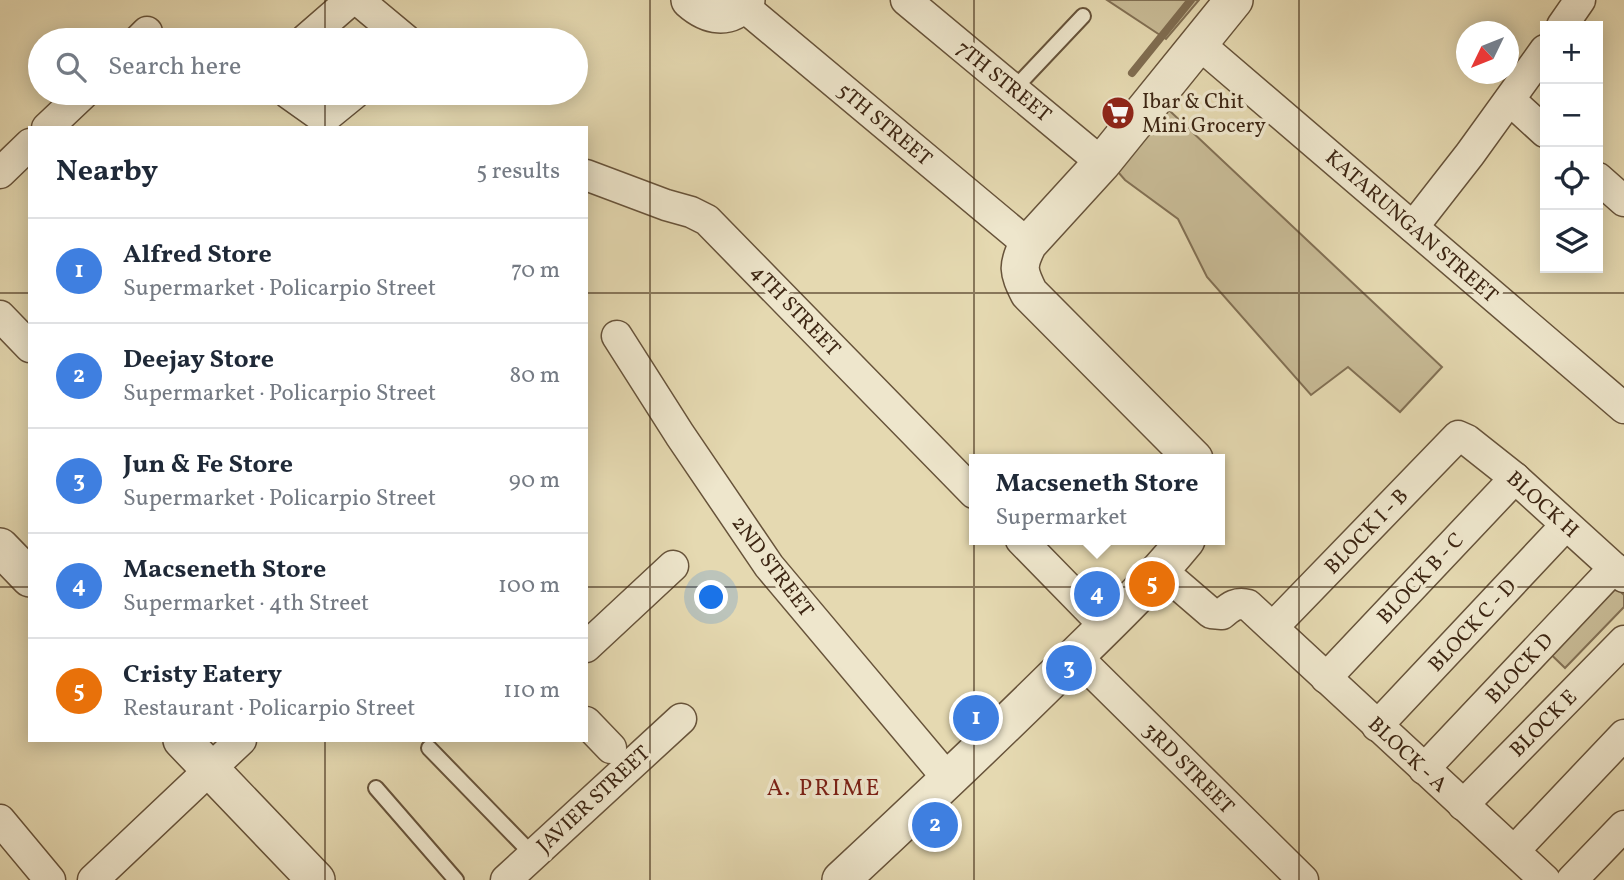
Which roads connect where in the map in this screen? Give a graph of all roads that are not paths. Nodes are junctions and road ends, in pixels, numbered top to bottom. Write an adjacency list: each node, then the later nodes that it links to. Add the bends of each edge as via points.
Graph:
1 (351, 0): 10 (street)
2 (358, 0): 11 (street)
3 (690, 0): 7 (street, via 721,16)
4 (906, 0): 14 (street, 7TH STREET)
5 (1234, 0): 12 (street)
6 (1580, 0): 9 (street)
7 (744, 2): 28 (street, 5TH STREET)
8 (1083, 16): 14 (lane)
9 (1565, 21)
10 (319, 28)
11 (392, 28)
12 (1199, 44): 22 (street); 27 (street, KATARUNGAN STREET)
13 (1540, 57): 15 (street)
14 (1014, 89): 22 (street, 7TH STREET)
15 (1510, 100): 20 (street); 27 (street)
16 (71, 105): 19 (street)
17 (305, 105): 18 (street, via 328,115)
18 (340, 105)
19 (49, 126)
20 (1540, 127)
21 (28, 146): 23 (street)
22 (1102, 163): 28 (street)
23 (0, 173)
24 (588, 175): 36 (street, 4TH STREET, via 707,220)
25 (1603, 182): 26 (street)
26 (1624, 201)
27 (1413, 227): 32 (street, KATARUNGAN STREET)
28 (1028, 244): 34 (street, via 1019,273 1029,293)
29 (0, 316): 31 (street)
30 (617, 336): 61 (street, 2ND STREET, via 769,566)
31 (28, 345)
32 (1624, 408)
33 (1458, 436): 35 (street, BLOCK H); 45 (street, BLOCK I - B)
34 (1189, 454)
35 (1515, 478): 37 (street, BLOCK H); 50 (street, BLOCK B - C)
36 (969, 487)
37 (1566, 524): 43 (street, BLOCK H); 53 (street, BLOCK C - D)
38 (1026, 545): 46 (street)
39 (1182, 545): 42 (street)
40 (0, 547): 44 (street)
41 (673, 566): 48 (street)
42 (1161, 570): 45 (street, via 1211,613 1223,614 1241,603); 46 (street)
43 (1619, 572): 59 (street, BLOCK D)
44 (28, 576)
45 (1274, 626): 50 (street, BLOCK - A)
46 (1106, 627): 49 (street)
47 (1624, 641): 63 (street, BLOCK E)
48 (588, 645)
49 (1076, 656): 61 (street); 74 (street, 3RD STREET)
50 (1326, 678): 53 (street, BLOCK - A)
51 (681, 719): 67 (street, JAVIER STREET)
52 (588, 724): 58 (street)
53 (1377, 726): 59 (street, BLOCK - A)
54 (1624, 735): 66 (street)
55 (184, 742): 60 (street)
56 (239, 742): 60 (street)
57 (429, 748): 67 (lane)
58 (611, 748)
59 (1424, 769): 63 (street, BLOCK - A)
60 (210, 770): 69 (street); 70 (street)
61 (949, 780): 73 (street)
62 (376, 788): 71 (lane)
63 (1463, 805): 66 (street, BLOCK - A)
64 (0, 820): 68 (street)
65 (1624, 826): 76 (street)
66 (1514, 851): 75 (street, BLOCK - A)
67 (533, 855): 72 (street, JAVIER STREET)
68 (50, 880)
69 (93, 880)
70 (316, 880)
71 (456, 880)
72 (506, 880)
73 (841, 880)
74 (1303, 880)
75 (1545, 880)
76 (1572, 880)

